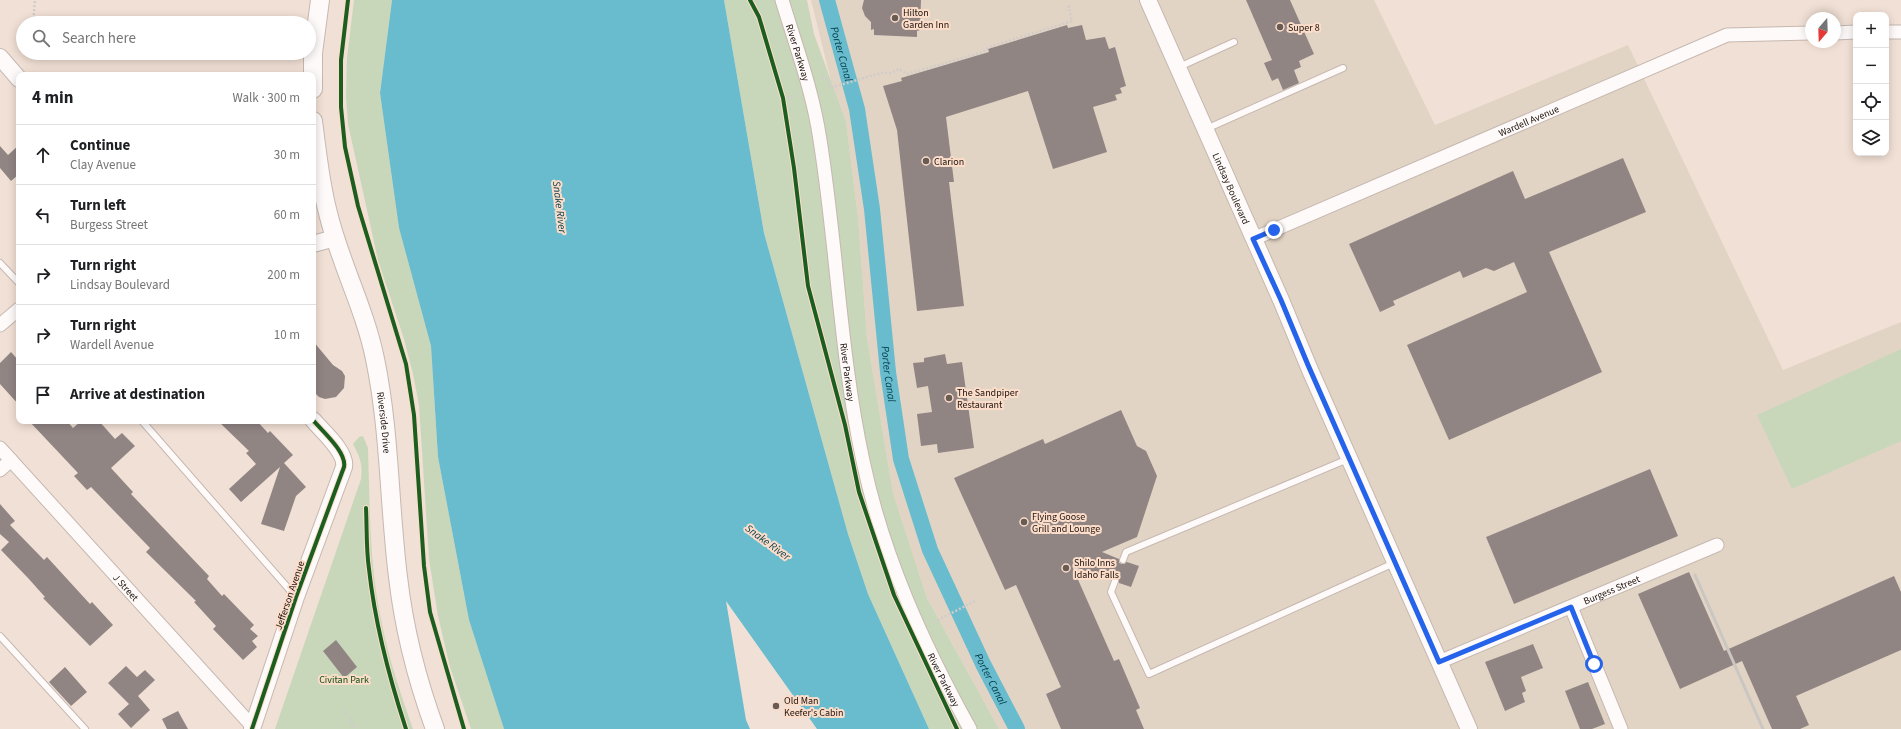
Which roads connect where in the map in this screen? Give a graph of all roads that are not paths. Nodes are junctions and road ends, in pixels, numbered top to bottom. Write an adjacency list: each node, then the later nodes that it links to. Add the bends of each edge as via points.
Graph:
1 (320, 0): 9 (main road)
2 (782, 0): 43 (street, River Parkway, via 811,92 820,139 848,380 863,462 899,583 940,675)
3 (1148, 0): 13 (street, Lindsay Boulevard)
4 (1853, 32): 8 (street)
5 (1889, 32): 6 (street)
6 (1901, 32)
7 (1805, 33): 20 (street, Wardell Avenue, via 1727,35)
8 (1841, 33)
9 (316, 35)
10 (1234, 42): 13 (lane)
11 (0, 57): 16 (street)
12 (314, 60): 15 (main road)
13 (1177, 68): 17 (street, Lindsay Boulevard)
14 (1343, 68): 17 (lane)
15 (313, 72)
16 (16, 76)
17 (1204, 130): 20 (street, Lindsay Boulevard)
18 (316, 144): 19 (main road, Riverside Drive, via 320,177)
19 (335, 238): 21 (street); 42 (main road, Riverside Drive, via 375,358 388,447 398,577 421,691)
20 (1253, 239): 29 (street, Lindsay Boulevard)
21 (316, 243)
22 (0, 263): 23 (lane)
23 (16, 280)
24 (16, 312): 25 (street)
25 (0, 326)
26 (145, 424): 36 (lane)
27 (316, 424): 36 (street, Jefferson Avenue, via 340,452 345,462)
28 (0, 448): 30 (street, J Street)
29 (1350, 459): 33 (lane, via 1126,552); 34 (street, Lindsay Boulevard)
30 (11, 460): 31 (street); 40 (street, J Street)
31 (0, 470)
32 (1717, 545): 37 (street, Burgess Street)
33 (1123, 560)
34 (1396, 562): 35 (lane, via 1149,674 1111,592); 39 (street, Lindsay Boulevard)
35 (1115, 582)
36 (296, 597): 40 (street, Jefferson Avenue)
37 (1571, 607): 39 (street, Burgess Street); 45 (street)
38 (0, 636): 41 (lane)
39 (1439, 662): 44 (street, Lindsay Boulevard)
40 (252, 728)
41 (85, 729)
42 (436, 729)
43 (970, 729)
44 (1469, 729)
45 (1621, 729)

